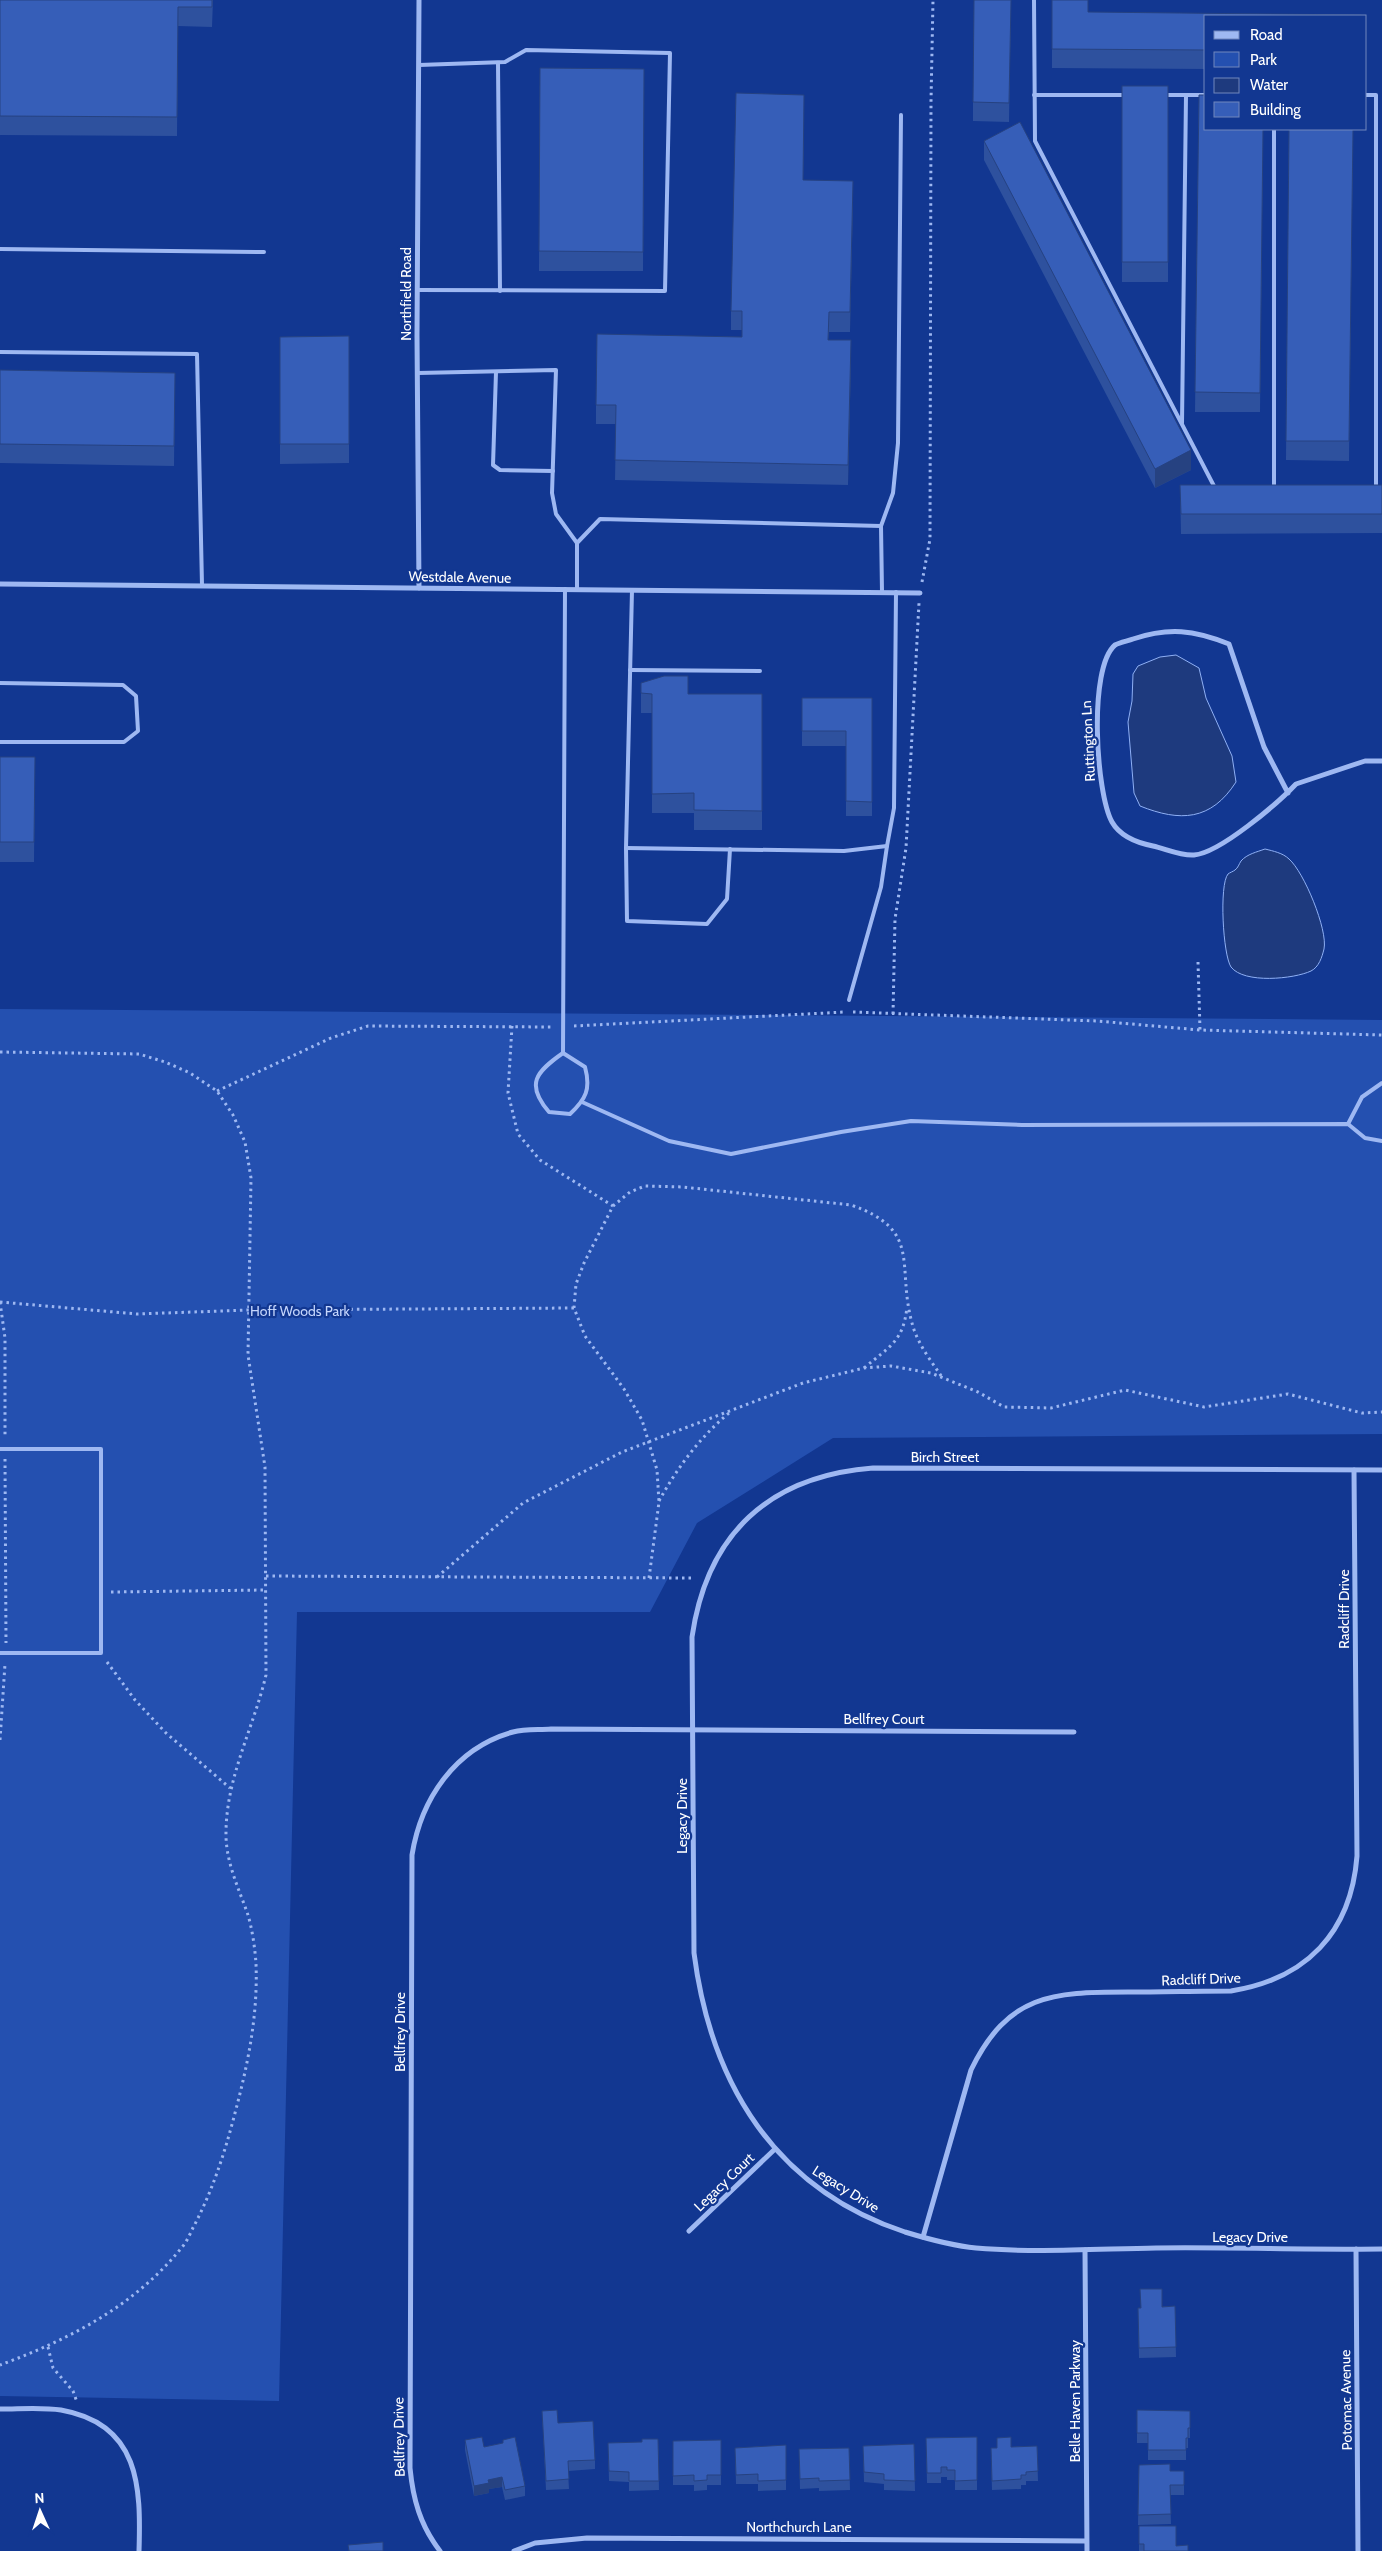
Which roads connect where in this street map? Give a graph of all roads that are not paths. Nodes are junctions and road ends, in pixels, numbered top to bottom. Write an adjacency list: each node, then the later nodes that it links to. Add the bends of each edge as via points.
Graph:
1 (419, 0): 4 (street, Northfield Road)
2 (1034, 0): 5 (lane)
3 (498, 63): 4 (lane); 16 (lane); 16 (lane, via 526,50 670,53 665,291)
4 (419, 64): 15 (street, Northfield Road)
5 (1034, 95): 6 (lane); 20 (lane, via 1035,140)
6 (1129, 95)
7 (1157, 95): 8 (lane)
8 (1186, 95): 9 (lane); 20 (lane)
9 (1204, 95)
10 (1367, 95): 26 (lane, via 1376,95 1376,489)
11 (901, 115): 27 (lane, via 898,443 893,493)
12 (1274, 130): 24 (lane)
13 (0, 249): 14 (lane)
14 (264, 252)
15 (418, 290): 16 (lane); 19 (street, Northfield Road)
16 (500, 291)
17 (0, 352): 30 (lane, via 197,354)
18 (496, 372): 19 (lane); 21 (lane, via 493,465 500,470); 21 (lane, via 556,370)
19 (418, 373): 31 (street, Northfield Road)
20 (1182, 425): 22 (lane, via 1214,488)
21 (553, 471): 28 (lane, via 552,493 556,514)
22 (1224, 488)
23 (1264, 488): 24 (lane)
24 (1274, 488): 25 (lane)
25 (1283, 488)
26 (1366, 489)
27 (880, 526): 28 (lane, via 600,519); 35 (lane)
28 (577, 543): 33 (lane)
29 (0, 584): 30 (street, Westdale Avenue)
30 (202, 585): 31 (street, Westdale Avenue)
31 (420, 588): 32 (street, Westdale Avenue)
32 (565, 590): 33 (street, Westdale Avenue); 48 (lane)
33 (577, 590): 34 (street, Westdale Avenue)
34 (632, 590): 35 (street, Westdale Avenue); 38 (lane)
35 (882, 592): 36 (street, Westdale Avenue)
36 (896, 592): 37 (street, Westdale Avenue); 44 (lane, via 894,808)
37 (920, 593)
38 (630, 670): 39 (lane); 45 (lane)
39 (760, 671)
40 (0, 683): 41 (lane, via 123,685 136,696 138,731 124,742)
41 (0, 742)
42 (1382, 761): 43 (street, Ruttington Ln, via 1365,762 1296,784)
43 (1288, 792): 43 (street, Ruttington Ln, via 1252,822 1214,848 1196,855 1148,845 1120,832 1112,822 1103,798 1098,689 1109,654 1116,644 1148,634 1177,630 1203,633 1229,644 1264,747)
44 (887, 846): 46 (lane, via 844,851); 47 (lane, via 881,887)
45 (626, 848): 46 (lane); 46 (lane, via 627,921 707,924 727,899)
46 (730, 849)
47 (849, 1000)
48 (563, 1053): 50 (lane, via 584,1067 589,1082); 50 (lane, via 544,1067 534,1082 537,1098 549,1112 570,1114)
49 (1382, 1083): 51 (lane, via 1362,1097)
50 (582, 1102): 51 (lane, via 669,1141 731,1154 910,1121 1022,1125)
51 (1348, 1124): 52 (lane, via 1365,1138)
52 (1382, 1141)
53 (2, 1449): 56 (lane, via 101,1449 101,1653)
54 (1354, 1470): 55 (street, Birch Street); 57 (street, Birch Street, via 873,1468 844,1470 814,1478 761,1506 719,1553 706,1578 696,1609 692,1637); 61 (street, Radcliff Drive, via 1357,1856 1350,1900 1340,1920 1328,1939 1307,1960 1275,1980 1254,1988 1232,1991 1076,1992 1036,2001 1015,2012 983,2045 971,2070)
55 (1382, 1470)
56 (0, 1653)
57 (694, 1729): 58 (street, Bellfrey Court); 59 (street, Legacy Drive, via 694,1953 699,1992 722,2066); 68 (street, Bellfrey Drive, via 551,1729 514,1732 498,1737 455,1764 421,1818 412,1855 410,2468 413,2498 419,2516)
58 (1074, 1732)
59 (775, 2149): 60 (street, Legacy Court); 61 (street, Legacy Drive, via 798,2171 854,2210 884,2225)
60 (689, 2231)
61 (923, 2237): 64 (street, Legacy Drive, via 975,2248)
62 (1382, 2248): 63 (street, Legacy Drive)
63 (1356, 2249): 64 (street, Legacy Drive); 71 (street, Potomac Avenue)
64 (1085, 2250): 66 (street, Belle Haven Parkway)
65 (0, 2409): 67 (street, via 60,2410 82,2415 101,2425 117,2440 130,2458 137,2479)
66 (1086, 2542): 69 (street, Northchurch Lane, via 587,2538 535,2543); 70 (street, Belle Haven Parkway)
67 (139, 2550)
68 (440, 2551)
69 (514, 2551)
70 (1086, 2551)
71 (1358, 2551)

